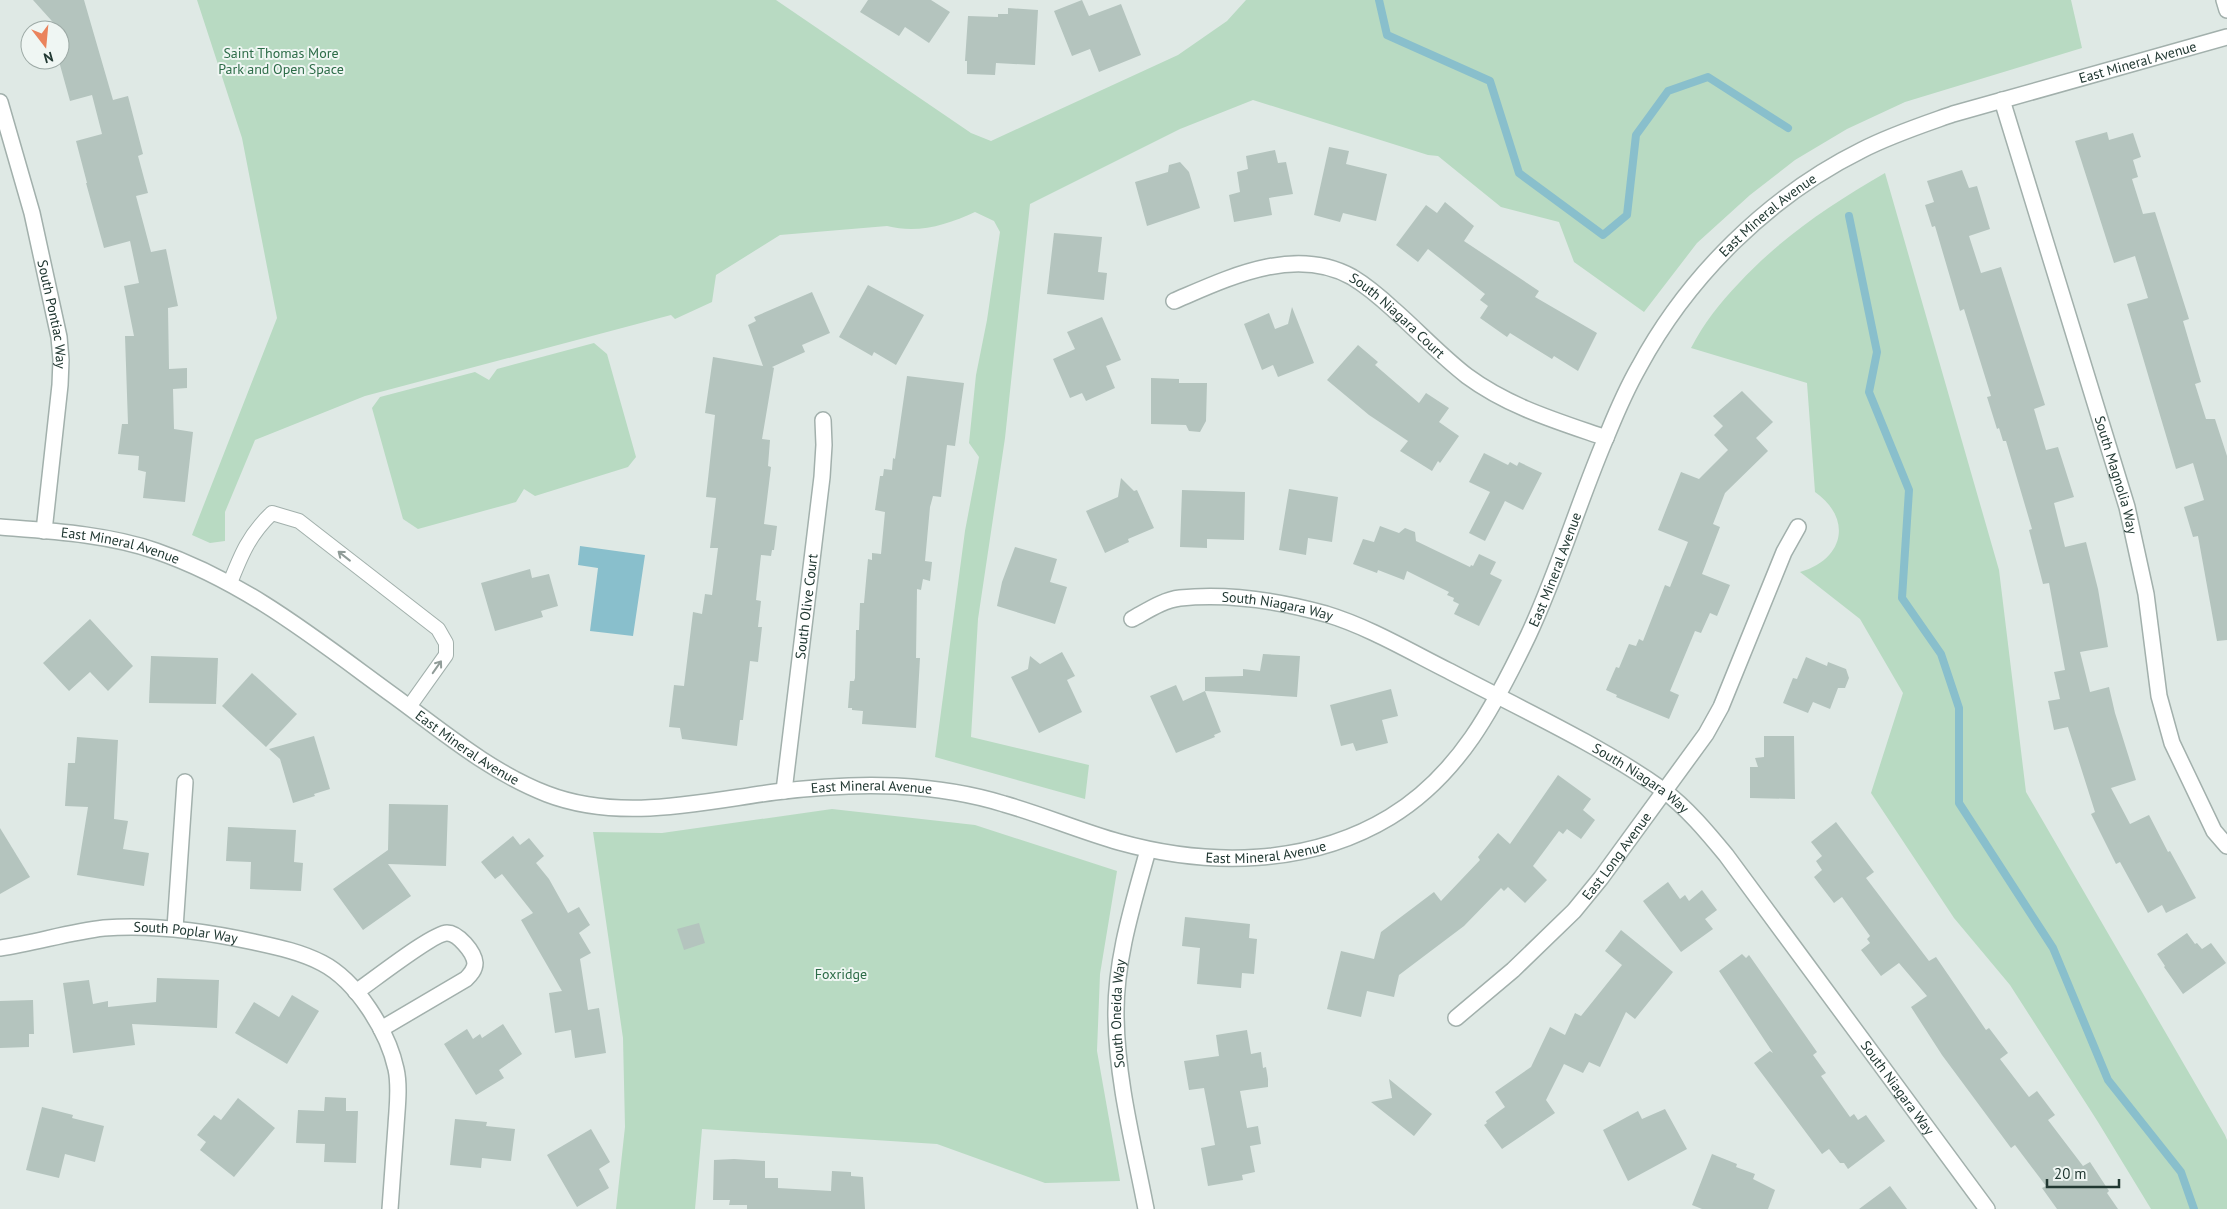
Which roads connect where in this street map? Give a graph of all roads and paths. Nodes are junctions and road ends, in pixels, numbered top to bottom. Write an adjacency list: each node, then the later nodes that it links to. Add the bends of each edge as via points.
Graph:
1 (2224, 0): 2 (street)
2 (2227, 10)
3 (2227, 37): 4 (street, East Mineral Avenue)
4 (2002, 100): 8 (street, East Mineral Avenue, via 1944,117 1867,147 1834,165 1752,225 1720,256 1674,311 1638,368); 19 (street, South Magnolia Way, via 2127,507 2146,594 2159,696 2172,743 2214,831)
5 (0, 102): 11 (street, South Pontiac Way, via 32,212 59,337 60,385)
6 (1174, 301): 8 (street, South Niagara Court, via 1260,268 1284,264 1332,270 1366,286 1446,360 1506,402)
7 (824, 420): 17 (street, South Olive Court, via 822,477)
8 (1606, 438): 14 (street, East Mineral Avenue, via 1539,612)
9 (0, 527): 11 (street, East Mineral Avenue)
10 (1798, 527): 18 (street, East Long Avenue, via 1784,552 1721,707 1706,734)
11 (44, 531): 12 (street, East Mineral Avenue, via 105,538 153,550)
12 (230, 583): 15 (street, East Mineral Avenue, via 270,605); 15 (lane, one-way to 12, via 446,655 446,643 438,629 299,521 272,513 256,528)
13 (1132, 619): 14 (street, South Niagara Way, via 1178,598 1269,601 1328,615 1383,636)
14 (1499, 696): 18 (street, South Niagara Way); 20 (street, East Mineral Avenue, via 1475,736 1433,785 1408,805 1356,834 1326,846 1264,857 1203,858)
15 (409, 707): 17 (street, East Mineral Avenue, via 478,757 519,782 554,797 598,806 638,809)
16 (186, 782): 21 (street)
17 (784, 791): 20 (street, East Mineral Avenue, via 892,786 948,792 1000,803)
18 (1664, 791): 24 (street, East Long Avenue, via 1574,911 1519,965); 28 (street, South Niagara Way, via 1692,816 1726,855)
19 (2227, 846)
20 (1148, 850): 27 (street, South Oneida Way, via 1121,961 1116,1017 1122,1084)
21 (175, 928): 22 (street, South Poplar Way, via 103,928); 23 (street, South Poplar Way, via 206,931 300,954 323,963)
22 (0, 948)
23 (356, 992): 25 (street, South Poplar Way); 25 (street, via 446,933 453,934 470,951 475,965 466,980)
24 (1456, 1018)
25 (381, 1029): 26 (street, South Poplar Way, via 396,1071)
26 (390, 1209)
27 (1146, 1209)
28 (1986, 1209)

